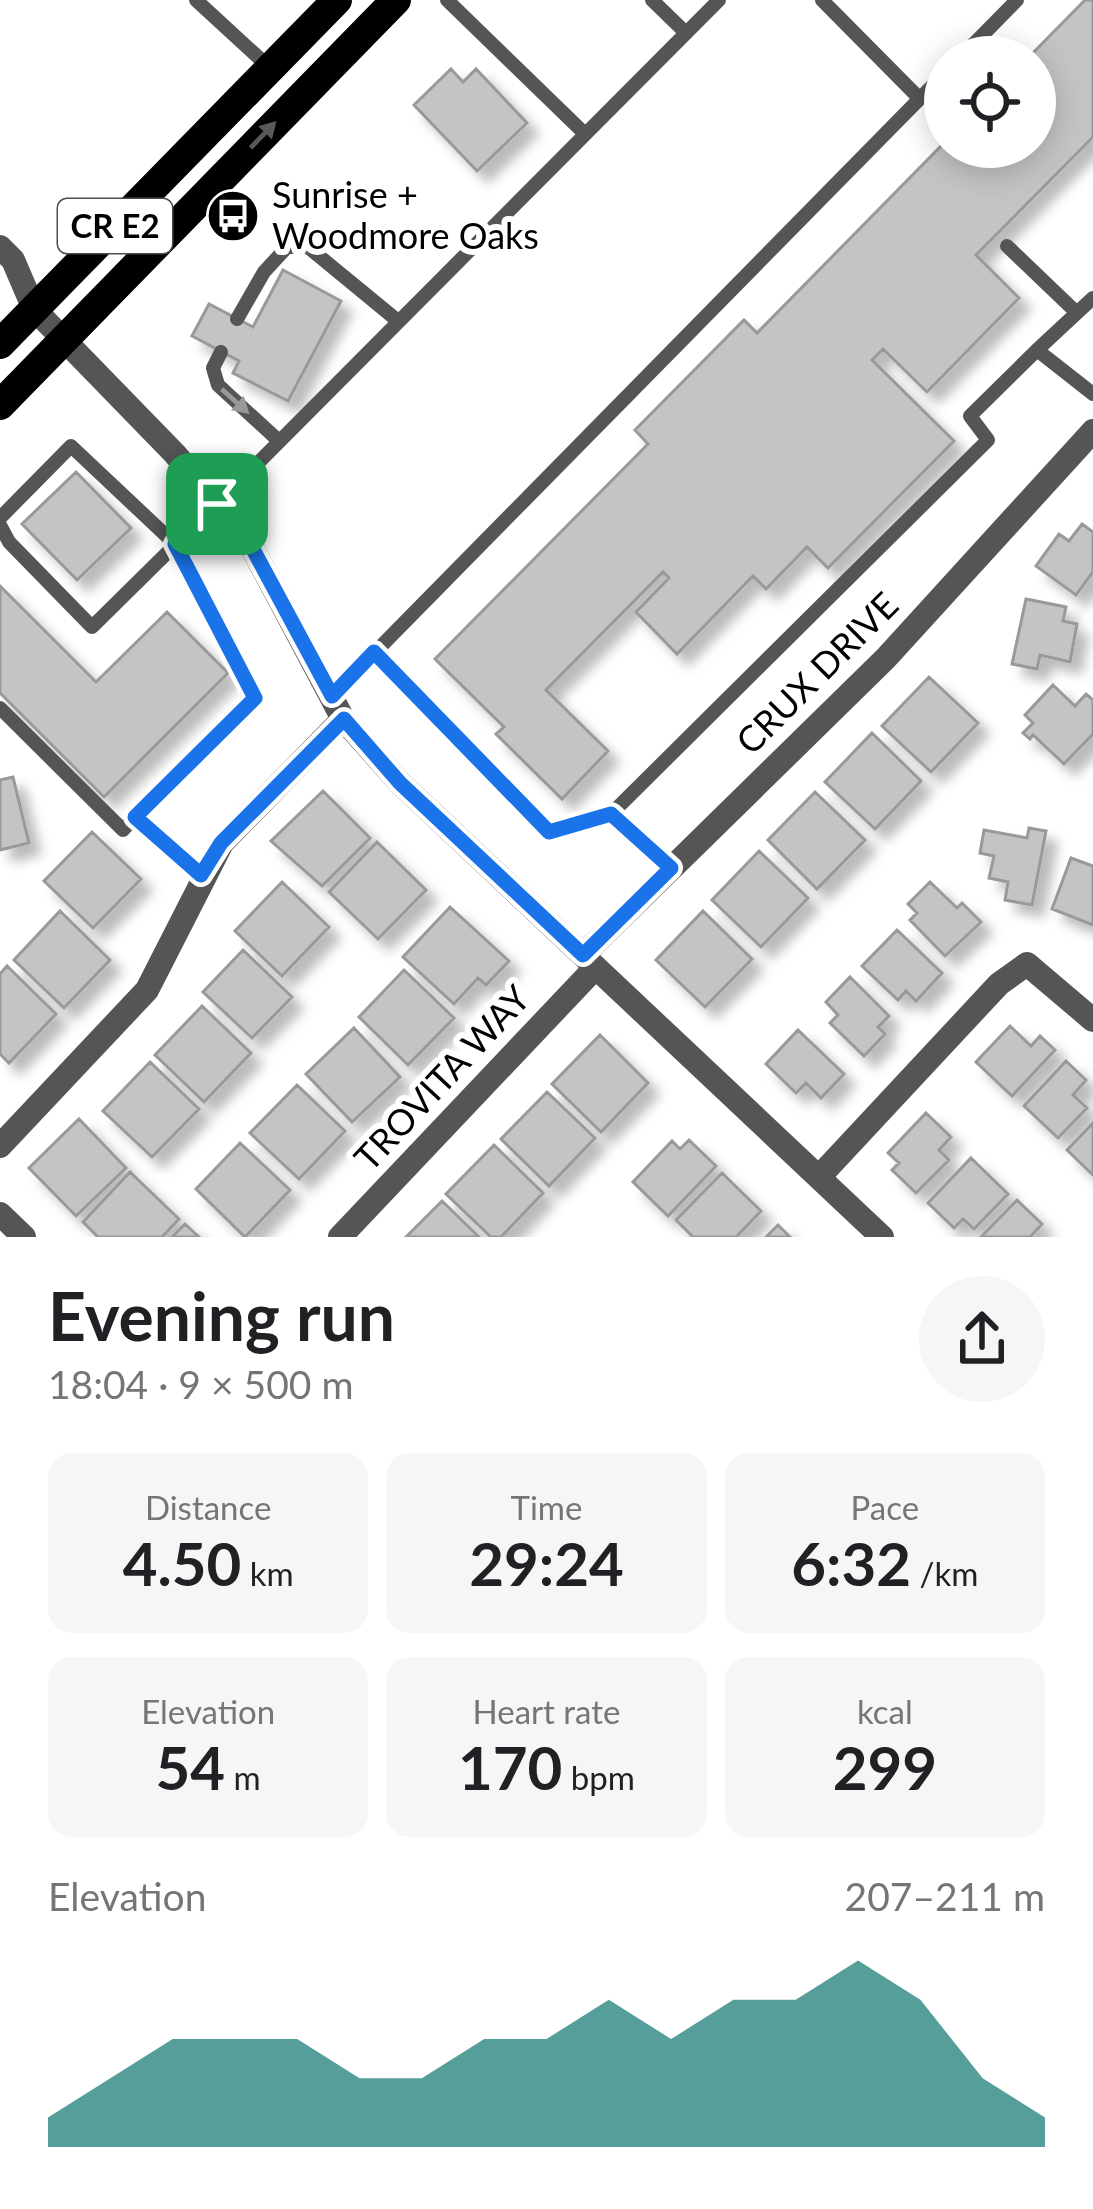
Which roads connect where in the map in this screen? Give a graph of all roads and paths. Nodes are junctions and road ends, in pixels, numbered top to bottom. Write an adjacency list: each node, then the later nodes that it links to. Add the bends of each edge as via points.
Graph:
1 (196, 0): 11 (lane)
2 (337, 0): 11 (main road, CR E2)
3 (396, 0): 23 (main road, CR E2, one-way to 3)
4 (447, 0): 14 (lane)
5 (652, 0): 9 (lane)
6 (719, 0): 9 (lane)
7 (822, 0): 13 (lane)
8 (1017, 0): 10 (lane)
9 (686, 32): 14 (lane)
10 (982, 36)
11 (270, 68): 19 (main road, CR E2)
12 (924, 95): 13 (lane)
13 (920, 99): 34 (lane)
14 (584, 133): 22 (lane)
15 (1007, 246): 20 (lane)
16 (0, 247): 19 (street)
17 (0, 291): 19 (street)
18 (1093, 298): 20 (lane)
19 (34, 310): 23 (street); 24 (main road, CR E2)
20 (1077, 313): 25 (lane)
21 (237, 319): 22 (lane, via 287,247 308,247)
22 (398, 321): 30 (lane)
23 (64, 339): 28 (main road, CR E2); 31 (street)
24 (0, 344)
25 (1037, 350): 27 (lane); 37 (lane, via 970,416 988,440)
26 (221, 352): 30 (lane, one-way to 30, via 213,368 218,385)
27 (1093, 394)
28 (0, 405)
29 (1093, 431): 39 (street, CRUX DRIVE, via 886,658)
30 (279, 441): 31 (lane)
31 (217, 504): 33 (lane); 35 (street, via 248,540)
32 (0, 522): 33 (lane, via 71,446); 33 (lane, via 9,542 92,626)
33 (175, 544): 38 (lane, via 255,698)
34 (374, 652): 35 (lane); 37 (lane, via 549,832)
35 (338, 707): 40 (street); 41 (street, via 400,783)
36 (0, 708): 38 (lane, via 123,830)
37 (611, 814): 39 (lane)
38 (135, 817): 40 (lane)
39 (671, 868): 41 (street, CRUX DRIVE)
40 (201, 875): 43 (street, via 147,990)
41 (589, 962): 44 (street); 47 (street, TROVITA WAY)
42 (1093, 1020): 44 (street, via 1027,964 999,984)
43 (0, 1146)
44 (819, 1177): 48 (street)
45 (0, 1214): 46 (street)
46 (24, 1237)
47 (340, 1237)
48 (882, 1237)

